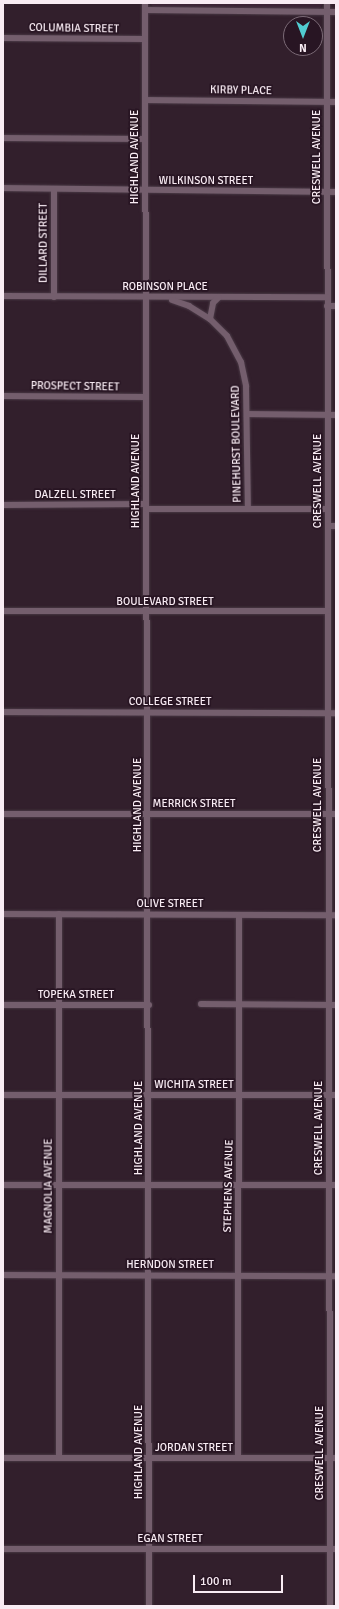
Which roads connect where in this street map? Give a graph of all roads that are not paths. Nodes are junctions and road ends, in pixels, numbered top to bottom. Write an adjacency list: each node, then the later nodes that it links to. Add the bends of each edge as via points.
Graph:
1 (145, 3): 3 (street, HIGHLAND AVENUE)
2 (327, 3): 4 (street, CRESWELL AVENUE)
3 (145, 10): 4 (street); 7 (street, HIGHLAND AVENUE)
4 (327, 12): 5 (street); 9 (street, CRESWELL AVENUE)
5 (336, 12)
6 (3, 38): 7 (street, COLUMBIA STREET)
7 (145, 39): 8 (street, HIGHLAND AVENUE)
8 (145, 100): 9 (street, KIRBY PLACE); 12 (street, HIGHLAND AVENUE)
9 (327, 102): 10 (street, KIRBY PLACE); 16 (street, CRESWELL AVENUE)
10 (336, 102)
11 (3, 138): 12 (street)
12 (145, 139): 15 (street, HIGHLAND AVENUE)
13 (3, 188): 14 (street, WILKINSON STREET)
14 (54, 189): 15 (street, WILKINSON STREET); 19 (street, DILLARD STREET)
15 (146, 190): 16 (street, WILKINSON STREET); 20 (street, HIGHLAND AVENUE)
16 (327, 192): 17 (street, WILKINSON STREET); 23 (street, CRESWELL AVENUE)
17 (336, 192)
18 (3, 296): 19 (street, ROBINSON PLACE)
19 (54, 297): 20 (street, ROBINSON PLACE)
20 (146, 297): 21 (street, ROBINSON PLACE); 28 (street, HIGHLAND AVENUE)
21 (165, 298): 22 (street, ROBINSON PLACE); 26 (street, PINEHURST BOULEVARD, via 189,306)
22 (219, 298): 23 (street, ROBINSON PLACE); 26 (street, via 213,303)
23 (327, 298): 24 (street, CRESWELL AVENUE)
24 (327, 306): 25 (street); 30 (street, CRESWELL AVENUE)
25 (336, 306)
26 (210, 319): 29 (street, PINEHURST BOULEVARD, via 227,336 241,362 246,386)
27 (3, 396): 28 (street, PROSPECT STREET)
28 (146, 397): 33 (street, HIGHLAND AVENUE)
29 (247, 414): 30 (street); 34 (street, PINEHURST BOULEVARD)
30 (328, 414): 31 (street); 35 (street, CRESWELL AVENUE)
31 (336, 414)
32 (3, 504): 33 (street, DALZELL STREET)
33 (146, 507): 34 (street, DALZELL STREET); 40 (street, HIGHLAND AVENUE)
34 (248, 510): 35 (street, DALZELL STREET)
35 (328, 510): 36 (street, CRESWELL AVENUE)
36 (328, 526): 37 (street); 39 (street, CRESWELL AVENUE)
37 (336, 526)
38 (3, 611): 40 (street, BOULEVARD STREET)
39 (328, 611): 40 (street, BOULEVARD STREET); 43 (street, CRESWELL AVENUE)
40 (147, 612): 42 (street, HIGHLAND AVENUE)
41 (3, 712): 42 (street, COLLEGE STREET)
42 (148, 712): 43 (street, COLLEGE STREET); 46 (street, HIGHLAND AVENUE)
43 (328, 712): 44 (street, COLLEGE STREET); 47 (street, CRESWELL AVENUE)
44 (336, 712)
45 (3, 814): 46 (street, MERRICK STREET)
46 (148, 814): 47 (street, MERRICK STREET); 51 (street, HIGHLAND AVENUE)
47 (328, 814): 48 (street, MERRICK STREET); 52 (street, CRESWELL AVENUE)
48 (336, 814)
49 (3, 914): 50 (street, OLIVE STREET)
50 (59, 914): 51 (street, OLIVE STREET); 58 (street, MAGNOLIA AVENUE)
51 (149, 914): 53 (street, OLIVE STREET); 59 (street, HIGHLAND AVENUE)
52 (329, 914): 53 (street, OLIVE STREET); 54 (street, OLIVE STREET); 60 (street, CRESWELL AVENUE)
53 (239, 915): 56 (street, STEPHENS AVENUE)
54 (336, 915)
55 (201, 1004): 56 (street)
56 (239, 1004): 60 (street); 64 (street, STEPHENS AVENUE)
57 (3, 1005): 58 (street, TOPEKA STREET)
58 (58, 1005): 59 (street, TOPEKA STREET); 62 (street, MAGNOLIA AVENUE)
59 (149, 1005): 63 (street, HIGHLAND AVENUE)
60 (333, 1005): 65 (street, CRESWELL AVENUE)
61 (3, 1095): 62 (street, WICHITA STREET)
62 (59, 1095): 63 (street, WICHITA STREET); 67 (street, MAGNOLIA AVENUE)
63 (149, 1095): 64 (street, WICHITA STREET); 68 (street, HIGHLAND AVENUE)
64 (240, 1095): 65 (street, WICHITA STREET); 69 (street, STEPHENS AVENUE)
65 (333, 1095): 70 (street, CRESWELL AVENUE)
66 (3, 1185): 67 (street)
67 (59, 1185): 68 (street); 72 (street, MAGNOLIA AVENUE)
68 (149, 1185): 69 (street); 73 (street, HIGHLAND AVENUE)
69 (239, 1185): 70 (street); 74 (street, STEPHENS AVENUE)
70 (333, 1185): 75 (street, CRESWELL AVENUE)
71 (3, 1275): 72 (street, HERNDON STREET)
72 (59, 1275): 73 (street, HERNDON STREET); 77 (street, MAGNOLIA AVENUE)
73 (149, 1275): 74 (street, HERNDON STREET); 78 (street, HIGHLAND AVENUE)
74 (238, 1275): 75 (street, HERNDON STREET); 79 (street, STEPHENS AVENUE)
75 (333, 1276): 80 (street, CRESWELL AVENUE)
76 (3, 1458): 77 (street, JORDAN STREET)
77 (59, 1458): 78 (street, JORDAN STREET)
78 (149, 1458): 79 (street, JORDAN STREET); 82 (street, HIGHLAND AVENUE)
79 (238, 1458): 80 (street, JORDAN STREET)
80 (333, 1458): 83 (street, CRESWELL AVENUE)
81 (3, 1548): 82 (street, EGAN STREET)
82 (149, 1548): 83 (street, EGAN STREET); 84 (street, HIGHLAND AVENUE)
83 (333, 1549): 85 (street, CRESWELL AVENUE)
84 (149, 1606)
85 (330, 1606)

